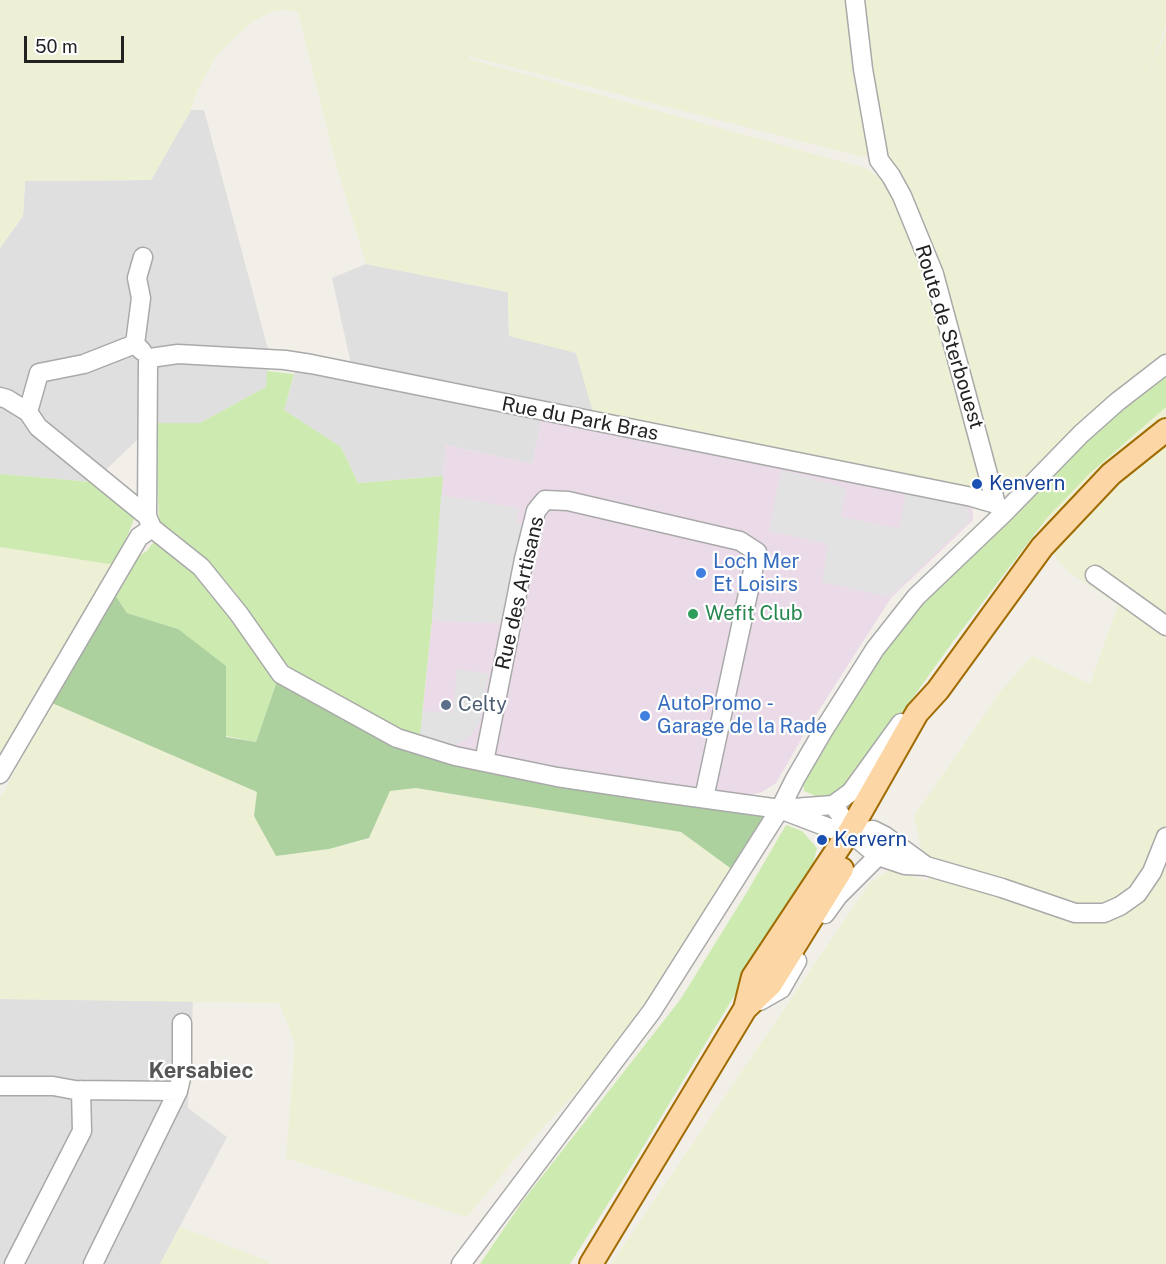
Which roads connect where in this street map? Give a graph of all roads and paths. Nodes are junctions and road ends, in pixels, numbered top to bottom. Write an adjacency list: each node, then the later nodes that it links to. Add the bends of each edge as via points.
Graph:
1 (855, 0): 9 (street, Route de Sterbouest, via 879,160 902,196 934,274)
2 (143, 257): 3 (street, via 137,278 141,298)
3 (135, 344): 4 (street); 7 (street, via 84,364 39,373)
4 (150, 358): 9 (street, Rue du Park Bras, via 178,354 311,364 972,497); 10 (street)
5 (1166, 364): 9 (street, via 1081,434)
6 (0, 397): 7 (street)
7 (28, 412): 10 (street, via 38,427)
8 (1166, 429): 13 (main road, via 1111,474 1042,547)
9 (1000, 509): 18 (street, via 916,597 875,649)
10 (150, 522): 14 (street, via 201,567 281,674 397,738); 15 (street)
11 (1095, 575): 12 (street)
12 (1166, 626)
13 (938, 690): 17 (street, via 917,702 851,792); 19 (main road, via 931,719)
14 (484, 762): 16 (street, via 557,777); 16 (street, Rue des Artisans, via 536,511 545,501 568,501 740,541 757,552)
15 (0, 774)
16 (704, 798): 18 (street)
17 (833, 805): 18 (street); 19 (street)
18 (780, 809): 19 (street, via 840,832); 30 (street, via 652,1011)
19 (863, 834): 21 (street); 22 (street); 23 (main road, via 771,984)
20 (1166, 837): 22 (street, via 1152,872 1137,894 1104,913 1075,913)
21 (878, 856): 22 (street, via 905,865); 23 (street, via 838,896 781,989)
22 (927, 866)
23 (745, 1009): 31 (main road)
24 (182, 1023): 27 (street)
25 (0, 1086): 26 (street)
26 (81, 1090): 27 (street); 28 (street, via 82,1131)
27 (178, 1091): 29 (street)
28 (14, 1264)
29 (93, 1264)
30 (461, 1264)
31 (591, 1264)

